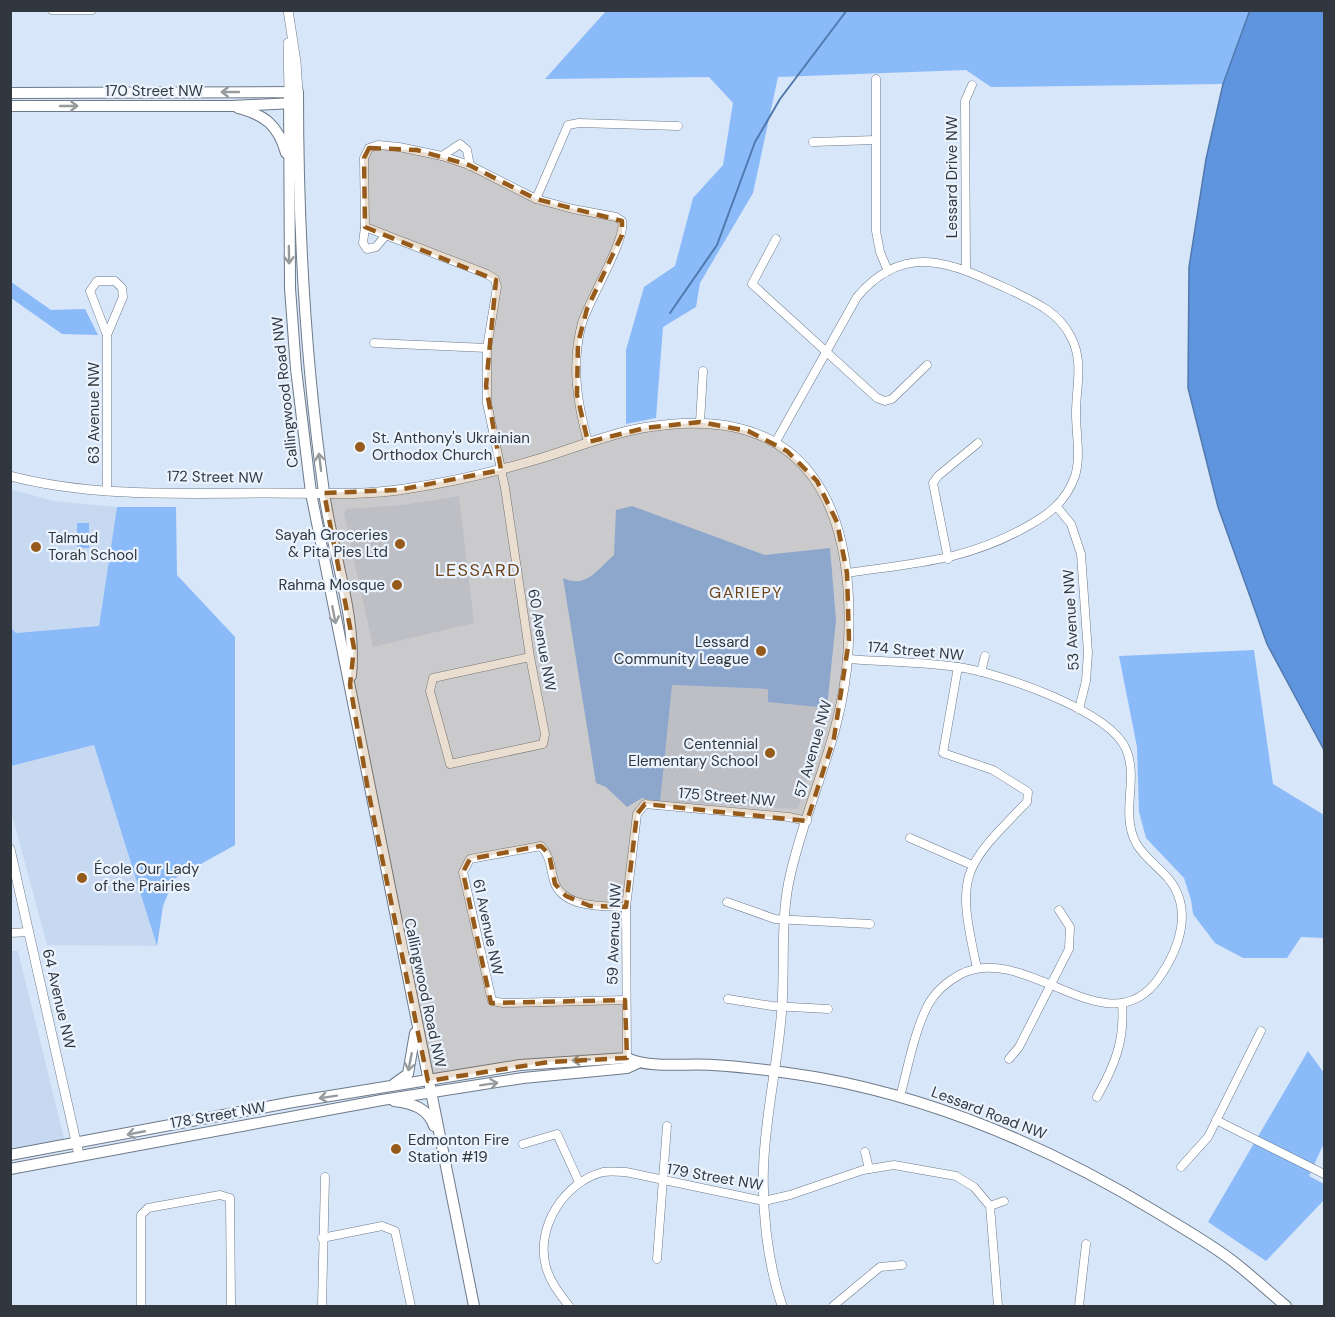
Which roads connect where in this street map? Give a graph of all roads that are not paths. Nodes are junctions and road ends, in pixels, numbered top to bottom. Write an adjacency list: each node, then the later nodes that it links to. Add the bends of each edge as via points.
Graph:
1 (52, 10): 2 (street)
2 (92, 10)
3 (286, 10): 7 (street, via 296,62)
4 (876, 80): 11 (street)
5 (972, 85): 20 (street, Lessard Drive NW, via 965,101)
6 (10, 93): 7 (main road, 170 Street NW, one-way to 6)
7 (293, 98): 9 (main road, 170 Street NW); 15 (main road, Callingwood Road NW); 36 (main road, Callingwood Road NW, one-way to 7, via 307,357)
8 (10, 106): 9 (main road, 170 Street NW, one-way to 9)
9 (232, 106): 15 (main road, via 257,113 272,123 286,152)
10 (678, 126): 16 (street, via 568,125)
11 (875, 140): 12 (street); 21 (street, via 876,231)
12 (813, 142)
13 (442, 156): 14 (street); 14 (street, via 460,144 467,150); 17 (street, via 399,147 369,148 364,158)
14 (470, 166): 16 (street)
15 (288, 176): 35 (main road, Callingwood Road NW, one-way to 35, via 290,288)
16 (536, 199): 29 (street, via 616,217 624,225 587,309 578,343 577,395)
17 (365, 227): 18 (street); 18 (street, via 363,243 368,249 376,247)
18 (386, 235): 24 (street, 60 Avenue NW, via 495,279 497,293)
19 (776, 239): 25 (street, via 752,284)
20 (966, 269): 21 (street, via 926,261); 37 (street, via 1041,305 1059,320 1074,344 1079,373 1077,463 1071,486)
21 (888, 271): 25 (street, via 856,297)
22 (107, 335): 22 (street, 63 Avenue NW, via 123,297 122,288 115,281 97,281 90,291); 34 (street, 63 Avenue NW)
23 (374, 343): 24 (street)
24 (487, 348): 32 (street, 60 Avenue NW, via 487,403)
25 (825, 353): 26 (street, via 885,401 892,399); 30 (street)
26 (927, 365)
27 (703, 371): 28 (street)
28 (700, 422): 29 (street, 172 Street NW, via 639,429); 30 (street, 172 Street NW, via 748,431)
29 (588, 442): 32 (street, 172 Street NW)
30 (775, 443): 38 (street, 172 Street NW, via 817,481)
31 (978, 443): 39 (street, via 933,483)
32 (501, 470): 36 (street, 172 Street NW, via 398,490); 42 (street, 60 Avenue NW)
33 (10, 476): 34 (street, 172 Street NW, via 45,485)
34 (107, 490): 35 (street, 172 Street NW)
35 (311, 493): 36 (street, 172 Street NW); 46 (main road, Callingwood Road NW, one-way to 46)
36 (324, 493): 46 (main road, Callingwood Road NW, via 354,648)
37 (1057, 507): 39 (street, via 993,544); 47 (street, 53 Avenue NW, via 1071,524 1081,554 1088,653)
38 (834, 512): 40 (street, 57 Avenue NW)
39 (948, 559): 40 (street)
40 (847, 573): 43 (street, 57 Avenue NW)
41 (985, 656): 45 (street, 174 Street NW)
42 (530, 657): 42 (street, 60 Avenue NW, via 433,678 430,691 450,764 543,744 545,734)
43 (848, 659): 44 (street, 174 Street NW); 49 (street, 57 Avenue NW, via 834,738)
44 (958, 667): 45 (street, 174 Street NW); 52 (street, via 943,753 993,770 1028,792 1027,802 986,844)
45 (981, 672): 47 (street, 174 Street NW)
46 (350, 685): 67 (main road, Callingwood Road NW)
47 (1079, 709): 64 (street, via 1110,727 1126,748 1131,770 1128,807 1132,834 1145,856 1171,882 1182,908 1181,934 1159,978 1146,991)
48 (645, 804): 49 (street, 175 Street NW); 54 (street, 59 Avenue NW, via 637,814)
49 (807, 821): 56 (street, 57 Avenue NW, via 790,876)
50 (910, 838): 52 (street)
51 (10, 849): 58 (street, 64 Avenue NW)
52 (972, 865): 60 (street, via 965,886 965,914)
53 (727, 902): 56 (street)
54 (626, 907): 63 (street, 59 Avenue NW); 63 (street, 61 Avenue NW, via 590,906 566,896 555,884 549,854 541,846 470,859 463,873 492,1001 503,1004)
55 (1059, 910): 61 (street, via 1069,923 1071,941)
56 (784, 920): 57 (street); 65 (street, 57 Avenue NW)
57 (870, 924)
58 (29, 932): 59 (street); 81 (street, 64 Avenue NW)
59 (10, 933)
60 (977, 968): 61 (street, via 1010,968); 75 (street, via 947,983 928,1006)
61 (1052, 985): 64 (street, via 1087,1001); 69 (street)
62 (728, 999): 65 (street)
63 (625, 1000): 70 (street, 59 Avenue NW)
64 (1122, 1003): 76 (street, via 1119,1056)
65 (782, 1007): 66 (street); 71 (street, 57 Avenue NW)
66 (828, 1008)
67 (417, 1024): 72 (main road, Callingwood Road NW); 73 (main road, one-way to 73, via 408,1074)
68 (1261, 1031): 78 (street)
69 (1009, 1059)
70 (627, 1063): 71 (main road, Lessard Road NW, via 690,1063); 72 (main road, Lessard Road NW, one-way to 72, via 549,1062); 74 (main road, Lessard Road NW, one-way to 70)
71 (775, 1071): 75 (main road, Lessard Road NW); 93 (street, 57 Avenue NW, via 764,1157)
72 (428, 1081): 73 (main road, 178 Street NW); 74 (main road, Callingwood Road NW)
73 (386, 1088): 81 (main road, 178 Street NW, one-way to 81)
74 (431, 1093): 77 (main road, 178 Street NW); 80 (main road, Callingwood Road NW)
75 (900, 1097): 110 (main road, Lessard Road NW, via 990,1126 1095,1175 1234,1262)
76 (1097, 1097)
77 (382, 1100): 80 (main road, via 422,1108 432,1118); 85 (main road, 178 Street NW)
78 (1216, 1120): 86 (street, via 1202,1145); 89 (street)
79 (667, 1126): 91 (street)
80 (440, 1141): 104 (main road, Callingwood Road NW)
81 (76, 1142): 84 (main road, 178 Street NW); 85 (street, 64 Avenue NW)
82 (523, 1144): 92 (street, via 557,1134)
83 (866, 1152): 88 (street)
84 (10, 1155)
85 (79, 1155): 87 (main road, 178 Street NW)
86 (1181, 1167)
87 (10, 1169)
88 (869, 1169): 93 (street, 179 Street NW); 95 (street, 179 Street NW, via 894,1166 956,1176 974,1187)
89 (1324, 1174)
90 (325, 1177): 96 (street)
91 (662, 1181): 92 (street, 179 Street NW, via 626,1172 603,1172); 93 (street, 179 Street NW); 98 (street)
92 (579, 1182): 105 (street, 179 Street NW, via 548,1222 544,1249 552,1283)
93 (764, 1201): 106 (street, 57 Avenue NW, via 774,1283)
94 (1004, 1201): 95 (street)
95 (990, 1206): 108 (street)
96 (322, 1238): 102 (street); 103 (street, via 382,1226 396,1231)
97 (1086, 1244): 109 (street)
98 (657, 1259)
99 (902, 1265): 107 (street, via 880,1267)
100 (141, 1306): 101 (street, via 141,1215 148,1208 219,1195 230,1198)
101 (231, 1306)
102 (322, 1306)
103 (411, 1306)
104 (474, 1306)
105 (569, 1306)
106 (782, 1306)
107 (833, 1306)
108 (998, 1306)
109 (1079, 1306)
110 (1286, 1306)

